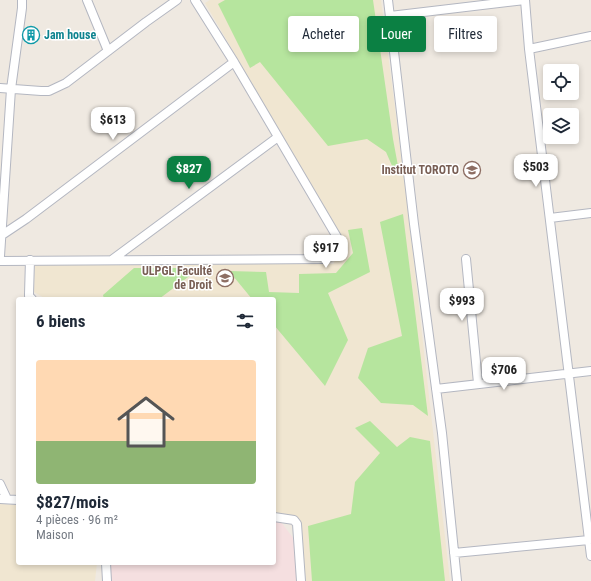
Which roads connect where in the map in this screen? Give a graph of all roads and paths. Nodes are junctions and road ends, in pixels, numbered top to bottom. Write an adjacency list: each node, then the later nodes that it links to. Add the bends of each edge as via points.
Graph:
1 (22, 0): 14 (street)
2 (87, 0): 10 (street)
3 (177, 0): 10 (street)
4 (196, 0): 12 (street)
5 (388, 0): 7 (street)
6 (525, 0): 7 (street); 9 (street)
7 (390, 16)
8 (591, 36): 9 (street)
9 (529, 49): 17 (street)
10 (108, 51): 14 (street, via 66,83 49,91)
11 (394, 52): 28 (street)
12 (234, 62): 15 (street); 18 (street)
13 (0, 88): 14 (street)
14 (11, 89): 18 (street)
15 (278, 137): 20 (street); 20 (street, via 337,237 338,246 331,257)
16 (591, 213): 17 (street)
17 (550, 218): 26 (street)
18 (2, 235): 19 (street)
19 (0, 256)
20 (113, 259): 22 (street)
21 (466, 259): 27 (street)
22 (30, 260): 23 (street); 24 (street)
23 (0, 261)
24 (30, 297)
25 (591, 371): 26 (street)
26 (569, 373): 27 (street); 33 (street)
27 (478, 383): 28 (street)
28 (436, 389): 34 (street)
29 (0, 484): 30 (street)
30 (3, 499): 31 (street)
31 (16, 500)
32 (276, 517): 38 (street, via 294,520 297,524)
33 (589, 540): 34 (street); 35 (street)
34 (454, 553): 39 (street)
35 (591, 556)
36 (106, 565): 37 (street)
37 (107, 581)
38 (301, 581)
39 (457, 581)

